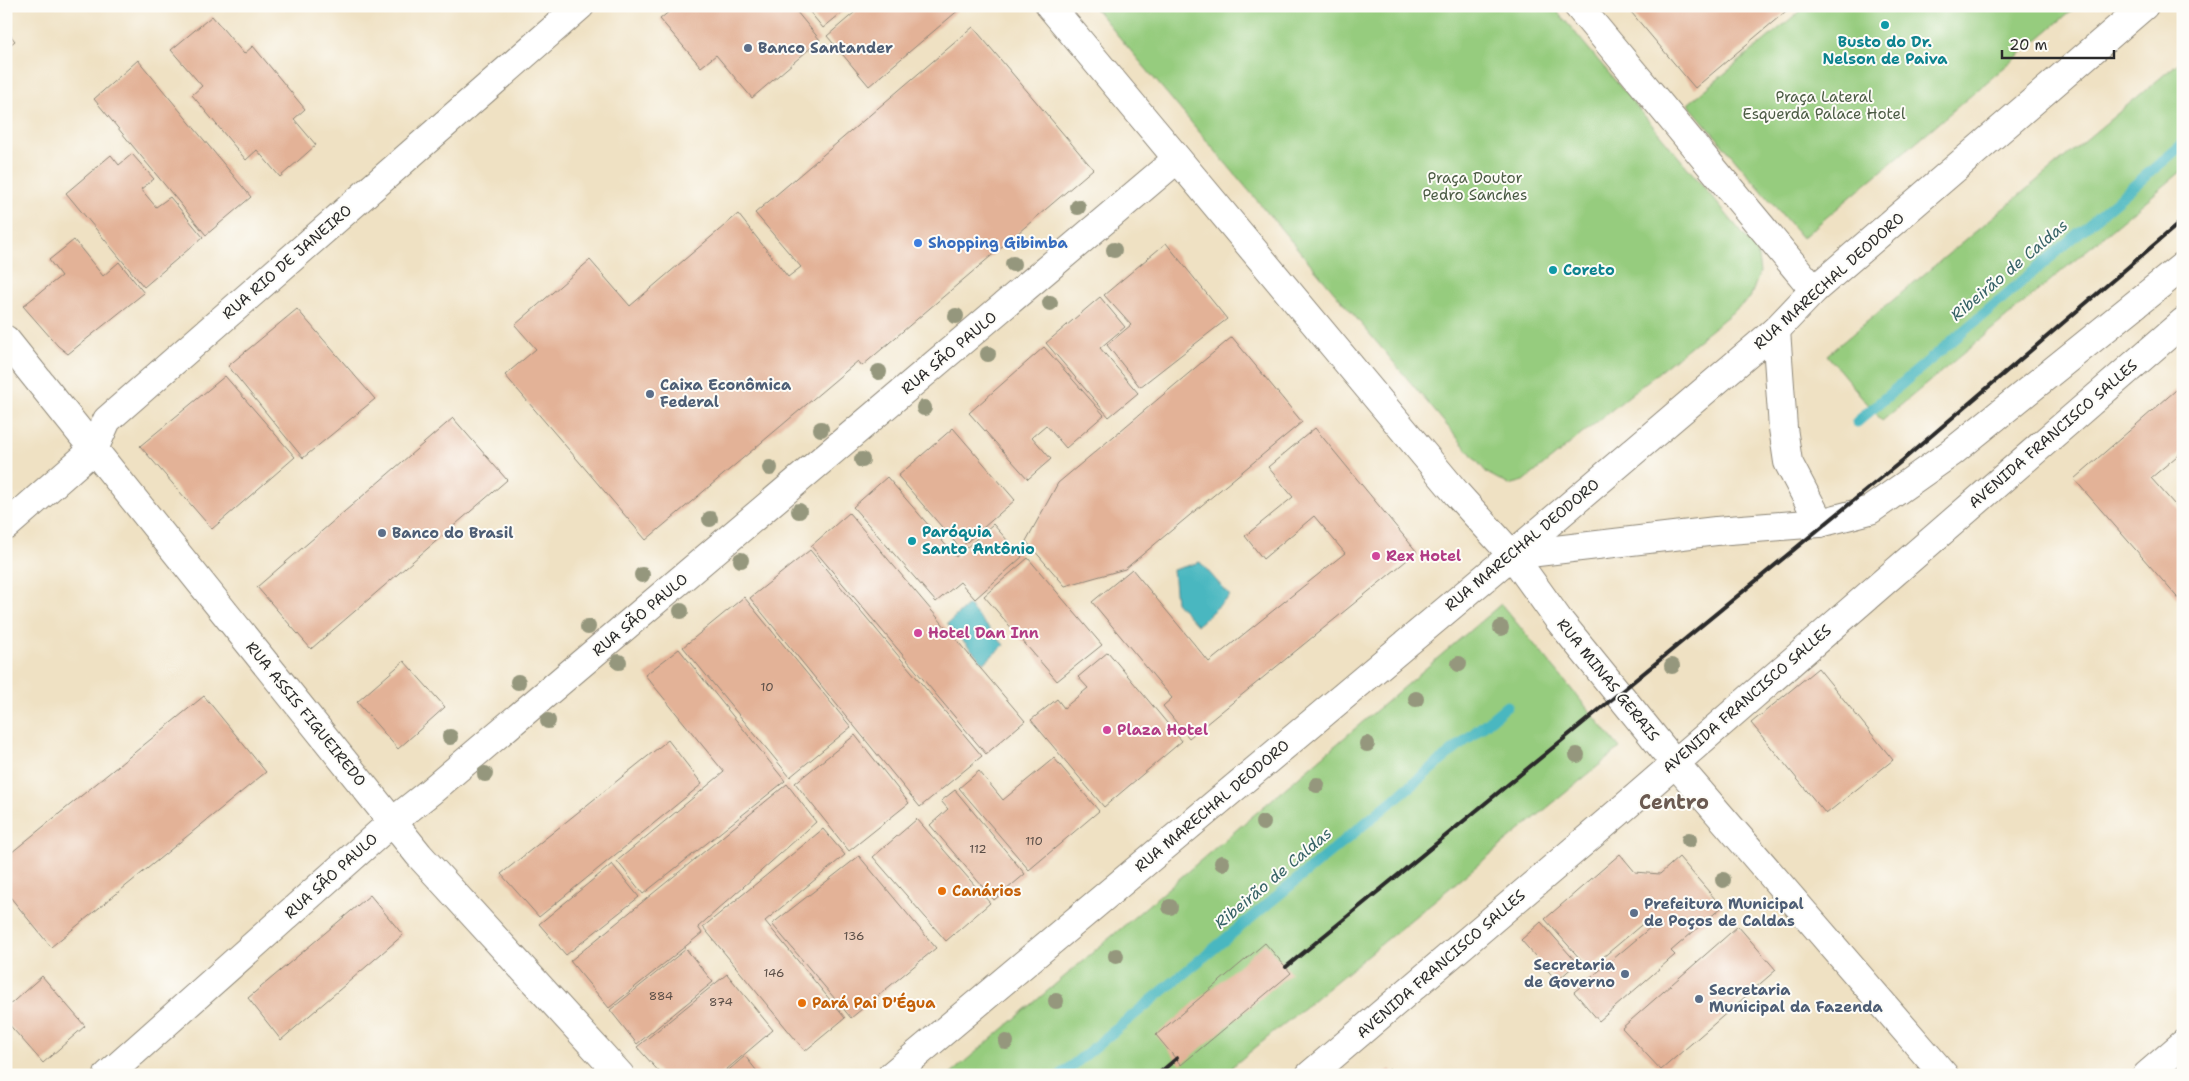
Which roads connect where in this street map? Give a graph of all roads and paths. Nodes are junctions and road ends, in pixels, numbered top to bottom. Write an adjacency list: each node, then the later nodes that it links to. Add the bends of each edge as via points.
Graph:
1 (580, 6): 11 (street, RUA RIO DE JANEIRO, via 107,420)
2 (1050, 6): 5 (street)
3 (1578, 6): 7 (street)
4 (2144, 6): 7 (street, RUA MARECHAL DEODORO)
5 (1177, 159): 14 (street, via 1457,494); 16 (street, RUA SÃO PAULO)
6 (2180, 274): 12 (street, via 1951,453 1870,510)
7 (1814, 290): 9 (street, RUA MARECHAL DEODORO)
8 (2183, 322): 15 (street, AVENIDA FRANCISCO SALLES)
9 (1776, 330): 12 (street, via 1788,462); 14 (street, RUA MARECHAL DEODORO)
10 (6, 340): 11 (street, RUA ASSIS FIGUEIREDO)
11 (94, 449): 13 (street, RUA RIO DE JANEIRO); 16 (street, RUA ASSIS FIGUEIREDO)
12 (1820, 523): 14 (street, via 1716,531)
13 (6, 526)
14 (1512, 555): 15 (street, RUA MINAS GERAIS, via 1558,619); 20 (street, RUA MARECHAL DEODORO)
15 (1674, 762): 21 (street, AVENIDA FRANCISCO SALLES); 22 (street, RUA MINAS GERAIS)
16 (392, 822): 18 (street, RUA SÃO PAULO); 19 (street, RUA ASSIS FIGUEIREDO)
17 (2183, 1044): 23 (street)
18 (108, 1075)
19 (620, 1075)
20 (892, 1075)
21 (1310, 1075)
22 (1944, 1075)
23 (2147, 1075)

